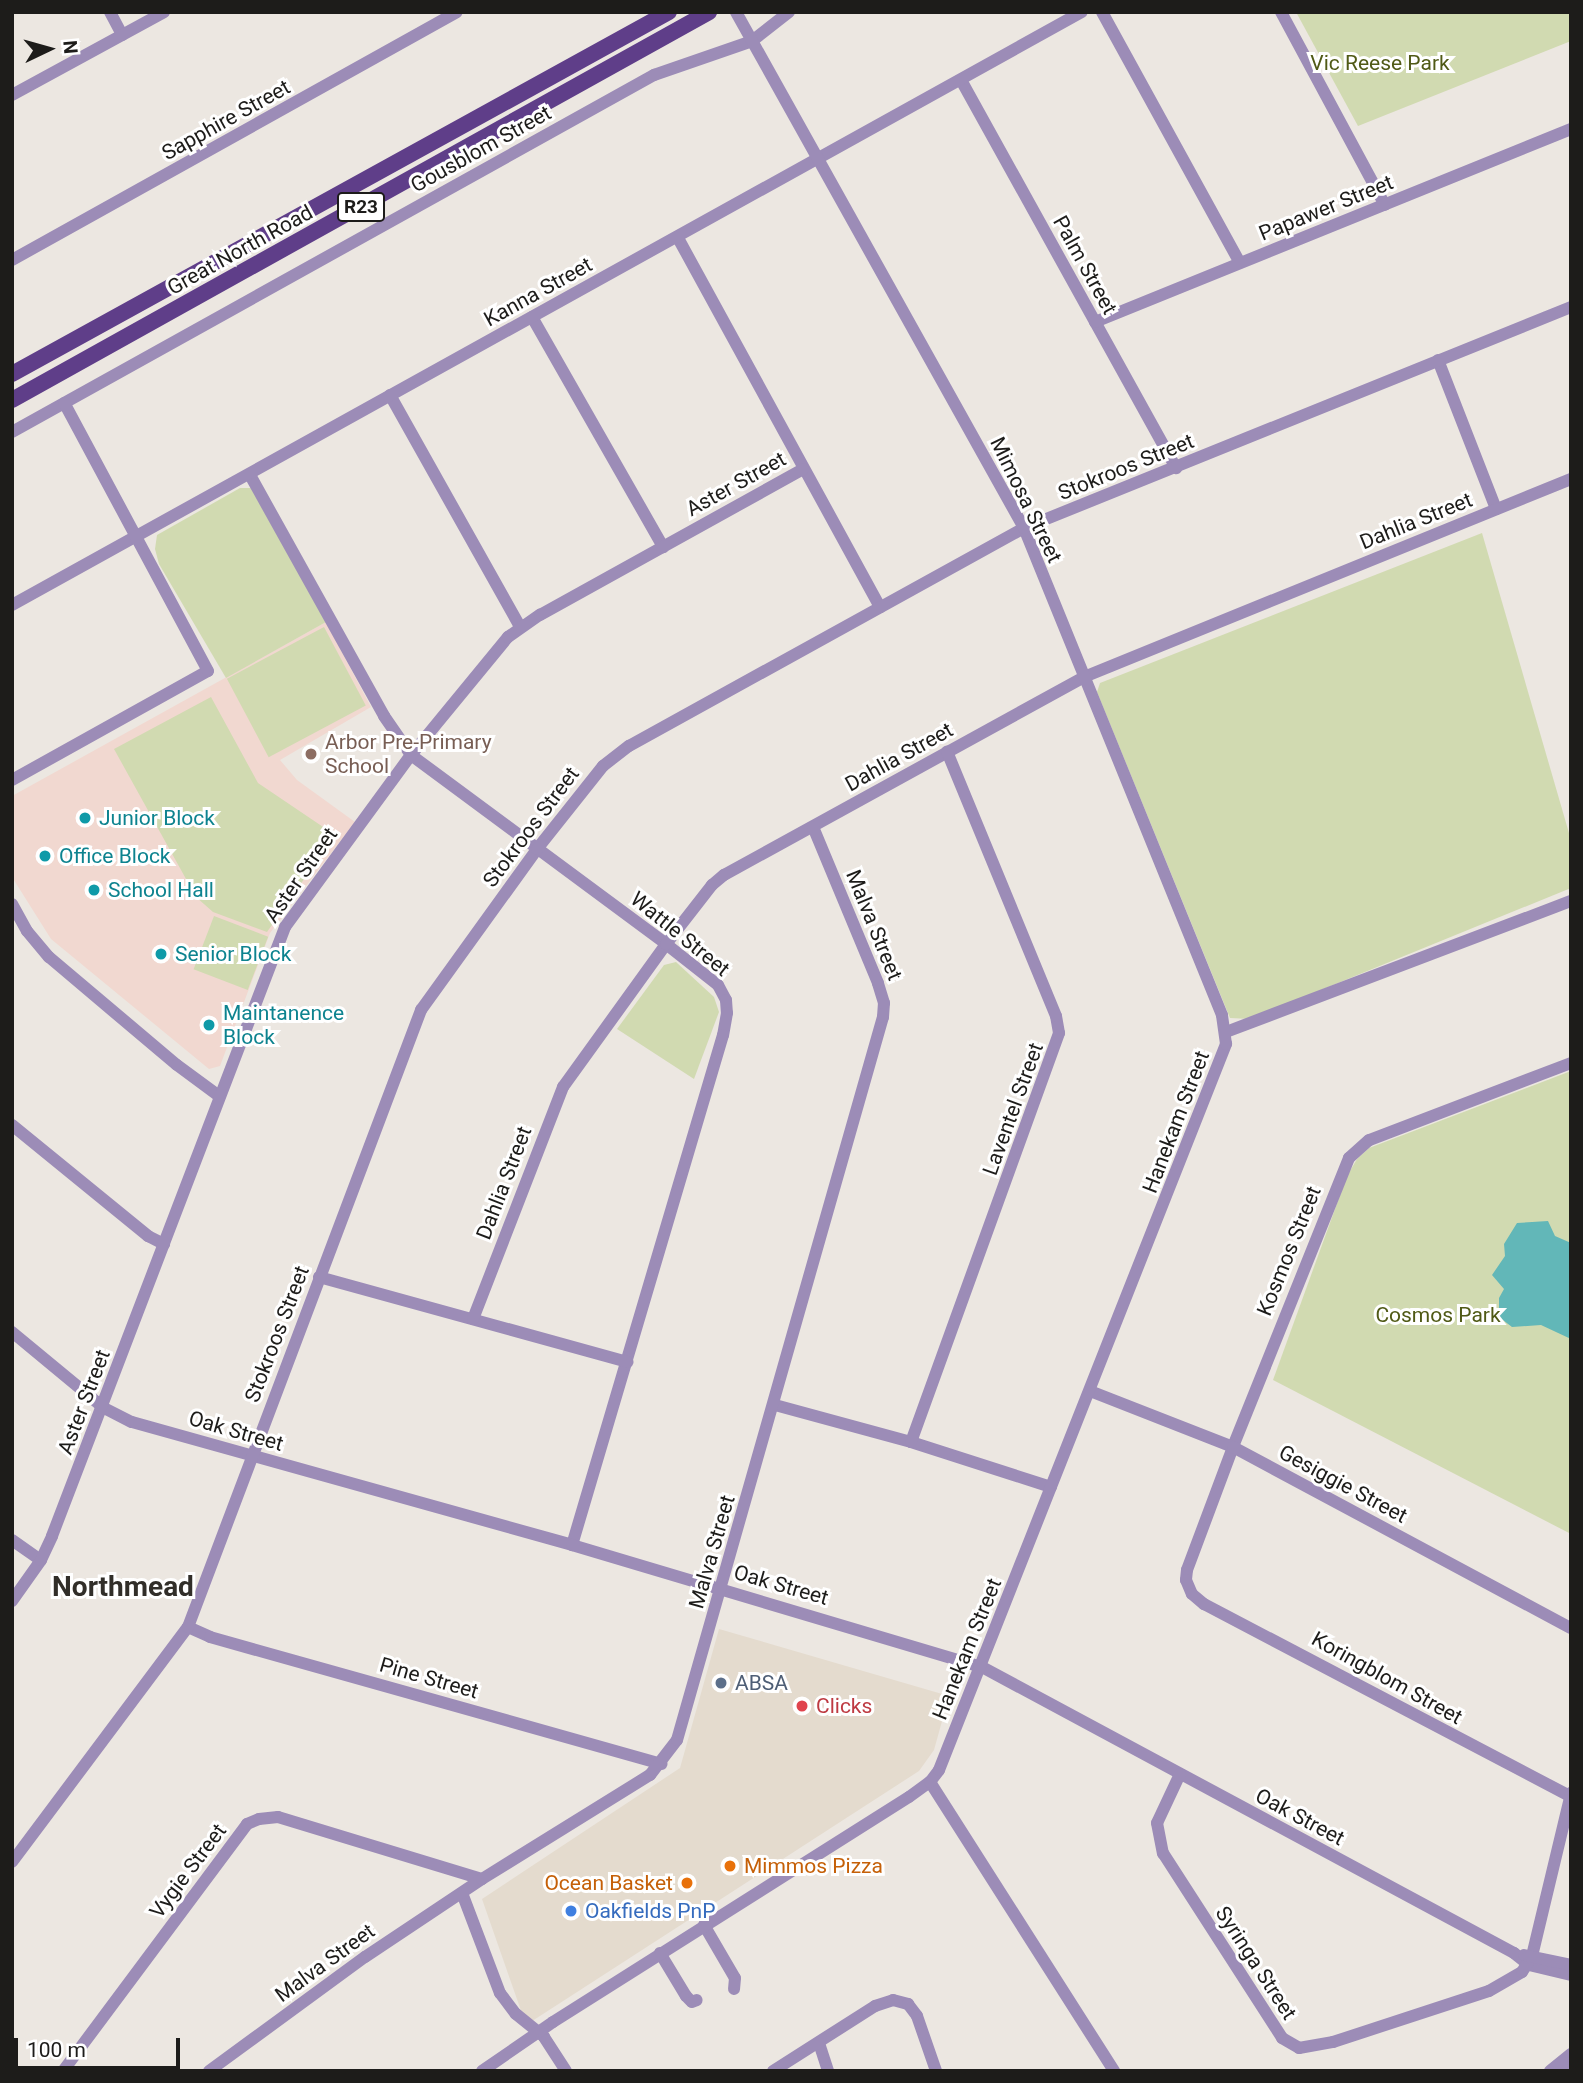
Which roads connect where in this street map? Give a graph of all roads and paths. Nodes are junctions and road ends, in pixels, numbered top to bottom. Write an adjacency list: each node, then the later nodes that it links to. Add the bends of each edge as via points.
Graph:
1 (110, 12): 11 (street)
2 (163, 12): 11 (street)
3 (457, 12): 21 (street, Sapphire Street)
4 (709, 12): 20 (main road, Great North Road / R23)
5 (736, 12): 12 (street, Mimosa Street)
6 (789, 12): 12 (street, Gousblom Street)
7 (1082, 12): 13 (street, Kanna Street)
8 (1102, 12): 22 (street)
9 (1281, 12): 17 (street)
10 (666, 13): 18 (main road, Great North Road / R23)
11 (122, 35): 14 (street)
12 (752, 41): 16 (street, Mimosa Street); 30 (street, Gousblom Street, via 654,75)
13 (961, 80): 16 (street, Kanna Street); 25 (street, Palm Street)
14 (12, 95)
15 (1571, 129): 17 (street, Papawer Street)
16 (820, 159): 19 (street, Kanna Street); 37 (street, Mimosa Street)
17 (1385, 205): 22 (street, Papawer Street)
18 (268, 233): 20 (main road); 27 (main road, Great North Road / R23)
19 (678, 238): 24 (street, Kanna Street); 33 (street)
20 (280, 252): 29 (main road, Great North Road / R23)
21 (12, 260)
22 (1240, 263): 25 (street, Papawer Street)
23 (1571, 307): 26 (street, Stokroos Street)
24 (532, 317): 28 (street, Kanna Street); 39 (street)
25 (1095, 322): 32 (street, Palm Street)
26 (1438, 360): 32 (street, Stokroos Street); 36 (street)
27 (12, 374)
28 (390, 395): 34 (street, Kanna Street); 42 (street)
29 (12, 400)
30 (64, 403): 31 (street, Gousblom Street); 38 (street)
31 (12, 432)
32 (1176, 468): 37 (street, Stokroos Street)
33 (803, 469): 39 (street, Aster Street); 41 (street)
34 (250, 475): 38 (street, Kanna Street); 45 (street, Wattle Street, via 384,716)
35 (1571, 480): 36 (street, Dahlia Street)
36 (1496, 509): 43 (street, Dahlia Street)
37 (1024, 528): 41 (street, Stokroos Street); 43 (street, Mimosa Street)
38 (134, 537): 40 (street, Kanna Street); 46 (street, via 208,671)
39 (663, 547): 42 (street, Aster Street)
40 (12, 605)
41 (880, 607): 48 (street, Stokroos Street, via 622,751 594,775)
42 (520, 627): 45 (street, Aster Street, via 489,656)
43 (1084, 677): 44 (street, Dahlia Street); 52 (street, Mimosa Street)
44 (947, 752): 47 (street, Dahlia Street); 64 (street, Laventel Street, via 1056,1016 1059,1033)
45 (411, 755): 48 (street, Wattle Street); 54 (street, Aster Street, via 280,936)
46 (12, 779)
47 (813, 827): 51 (street, Dahlia Street, via 724,875); 62 (street, Malva Street, via 878,983 884,1010)
48 (537, 849): 51 (street, Wattle Street); 57 (street, Stokroos Street, via 421,1010)
49 (1571, 901): 52 (street)
50 (12, 904): 54 (street, via 49,957)
51 (666, 944): 58 (street, Dahlia Street, via 563,1087); 60 (street, Wattle Street, via 718,985 727,1013)
52 (1226, 1032): 61 (street, Hanekam Street, via 1224,1054)
53 (1571, 1063): 65 (street, Kosmos Street, via 1375,1137 1355,1151 1340,1174)
54 (219, 1096): 56 (street, Aster Street)
55 (12, 1125): 56 (street, via 148,1236)
56 (164, 1244): 63 (street, Aster Street)
57 (319, 1277): 58 (street); 66 (street, Stokroos Street)
58 (473, 1319): 60 (street)
59 (12, 1332): 63 (street, Oak Street)
60 (627, 1362): 69 (street, Wattle Street)
61 (1090, 1391): 65 (street, Gesiggie Street); 67 (street, Hanekam Street)
62 (775, 1405): 64 (street); 71 (street, Malva Street)
63 (104, 1408): 66 (street, Oak Street, via 132,1422); 70 (street, Aster Street)
64 (911, 1442): 67 (street)
65 (1233, 1447): 72 (street, Kosmos Street, via 1186,1570); 75 (street, Gesiggie Street)
66 (251, 1456): 69 (street, Oak Street); 74 (street, Stokroos Street)
67 (1051, 1487): 76 (street, Hanekam Street)
68 (12, 1540): 70 (street)
69 (572, 1545): 71 (street, Oak Street)
70 (41, 1560): 73 (street, Aster Street)
71 (721, 1588): 76 (street, Oak Street); 77 (street, Malva Street, via 681,1729)
72 (1188, 1588): 80 (street, Koringblom Street, via 1204,1604)
73 (12, 1601)
74 (188, 1627): 77 (street, Pine Street); 81 (street, Stokroos Street)
75 (1571, 1628)
76 (982, 1667): 78 (street, Oak Street); 79 (street, Hanekam Street)
77 (661, 1764): 82 (street, Malva Street)
78 (1180, 1774): 86 (street, Oak Street); 86 (street, Syringa Street, via 1157,1823 1163,1853 1289,2044 1321,2046 1450,2004 1506,1984)
79 (930, 1782): 84 (street, Hanekam Street); 102 (street)
80 (1571, 1795): 86 (street)
81 (12, 1862)
82 (482, 1879): 83 (street, Malva Street); 95 (street, Vygie Street, via 278,1818 247,1824)
83 (461, 1893): 91 (street, via 500,1993); 96 (street, Malva Street)
84 (704, 1925): 85 (street, Hanekam Street); 89 (street, via 735,1978)
85 (660, 1953): 90 (street, via 686,1996 692,2002); 91 (street, Hanekam Street)
86 (1531, 1960): 87 (street, Oak Street); 88 (street, Oak Street)
87 (1571, 1965)
88 (1571, 1975)
89 (734, 1989)
90 (697, 2000)
91 (538, 2032): 97 (street, Hanekam Street); 98 (street)
92 (819, 2043): 99 (street); 100 (street); 101 (street, via 875,2006 904,2001 918,2016)
93 (1571, 2054): 103 (street)
94 (1571, 2067): 104 (street)
95 (63, 2071)
96 (209, 2071)
97 (482, 2071)
98 (566, 2071)
99 (774, 2071)
100 (828, 2071)
101 (936, 2071)
102 (1114, 2071)
103 (1550, 2071)
104 (1566, 2071)

